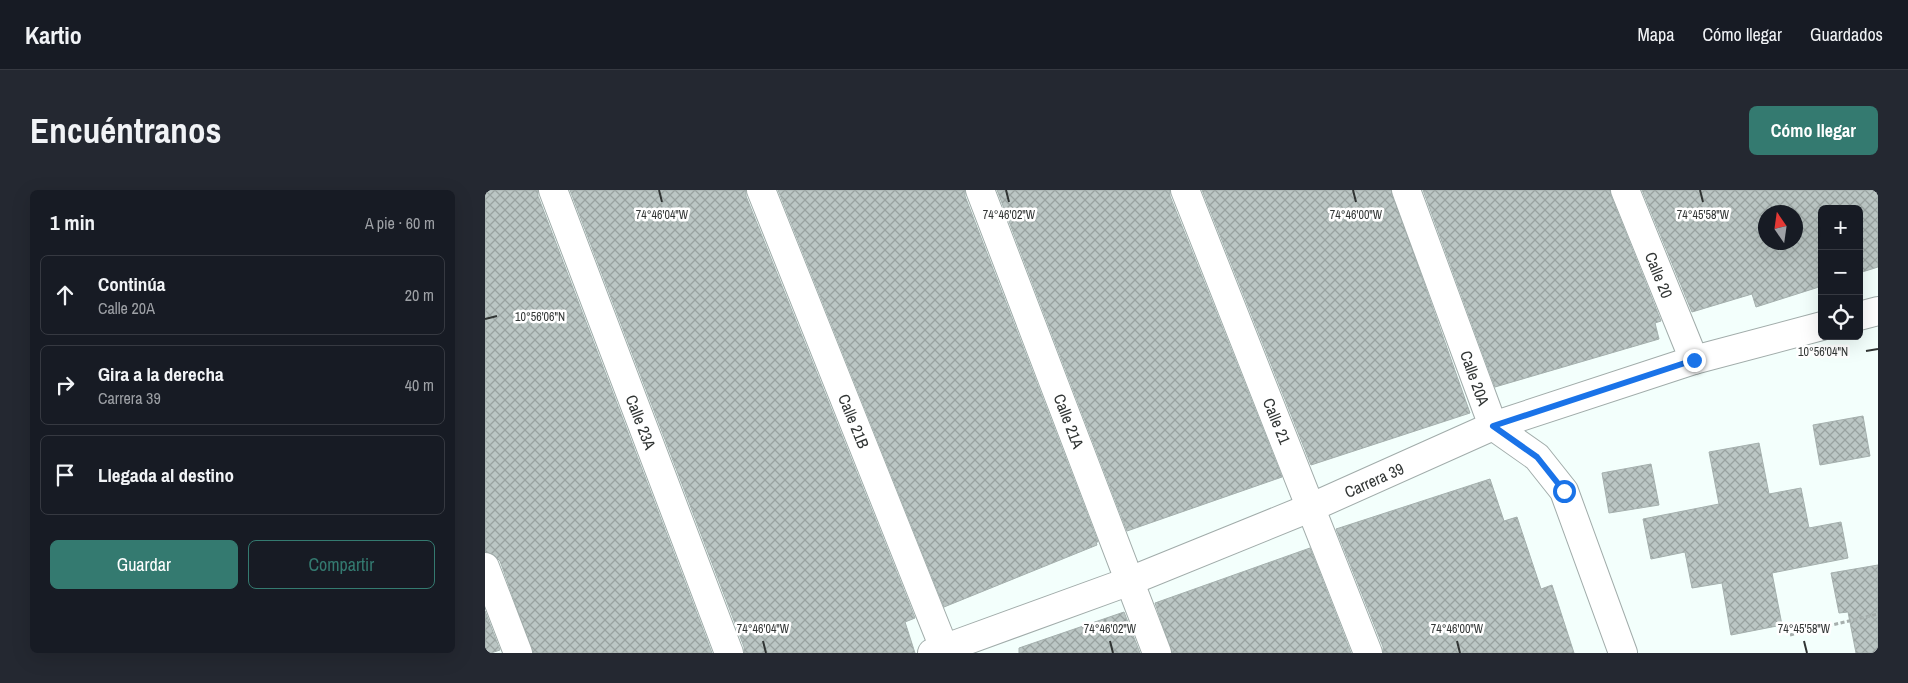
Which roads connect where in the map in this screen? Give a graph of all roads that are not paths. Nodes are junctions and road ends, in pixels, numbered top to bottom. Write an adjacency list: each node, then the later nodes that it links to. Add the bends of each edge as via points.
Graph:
1 (553, 190): 17 (street, Calle 23A)
2 (761, 190): 15 (street, Calle 21B)
3 (980, 190): 14 (street, Calle 21A)
4 (1185, 190): 12 (street, Calle 21)
5 (1406, 190): 11 (street, Calle 20A)
6 (1625, 190): 10 (street, Calle 20)
7 (1878, 311): 8 (street)
8 (1863, 315)
9 (1818, 327): 10 (street, Carrera 39)
10 (1694, 360): 11 (street, Carrera 39)
11 (1493, 426): 12 (street, Carrera 39); 20 (street, Calle 20A, via 1537,457 1564,491)
12 (1312, 508): 14 (street, Carrera 39); 19 (street, Calle 21)
13 (485, 567): 16 (street)
14 (1130, 581): 15 (street, Carrera 39); 18 (street, Calle 21A)
15 (941, 651)
16 (518, 653)
17 (729, 653)
18 (1157, 653)
19 (1368, 653)
20 (1623, 653)

